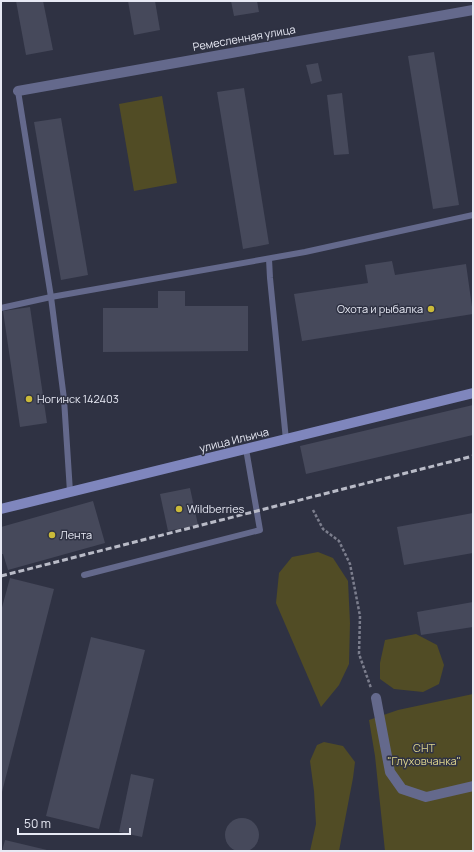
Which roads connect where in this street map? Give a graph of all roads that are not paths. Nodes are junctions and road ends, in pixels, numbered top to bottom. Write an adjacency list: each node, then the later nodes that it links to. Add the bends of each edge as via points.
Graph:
1 (473, 10): 2 (street, Ремесленная улица)
2 (18, 91): 5 (lane)
3 (473, 215): 4 (lane)
4 (270, 258): 5 (lane); 8 (lane)
5 (51, 297): 6 (lane); 10 (lane, via 64,399)
6 (1, 308)
7 (473, 393): 8 (main road, улица Ильича)
8 (286, 440): 9 (main road, улица Ильича)
9 (246, 449): 10 (main road, улица Ильича); 12 (lane, via 260,530)
10 (70, 492): 11 (main road, улица Ильича)
11 (1, 509)
12 (84, 575)
13 (376, 698): 14 (street, via 390,772 402,789 426,797)
14 (473, 786)

